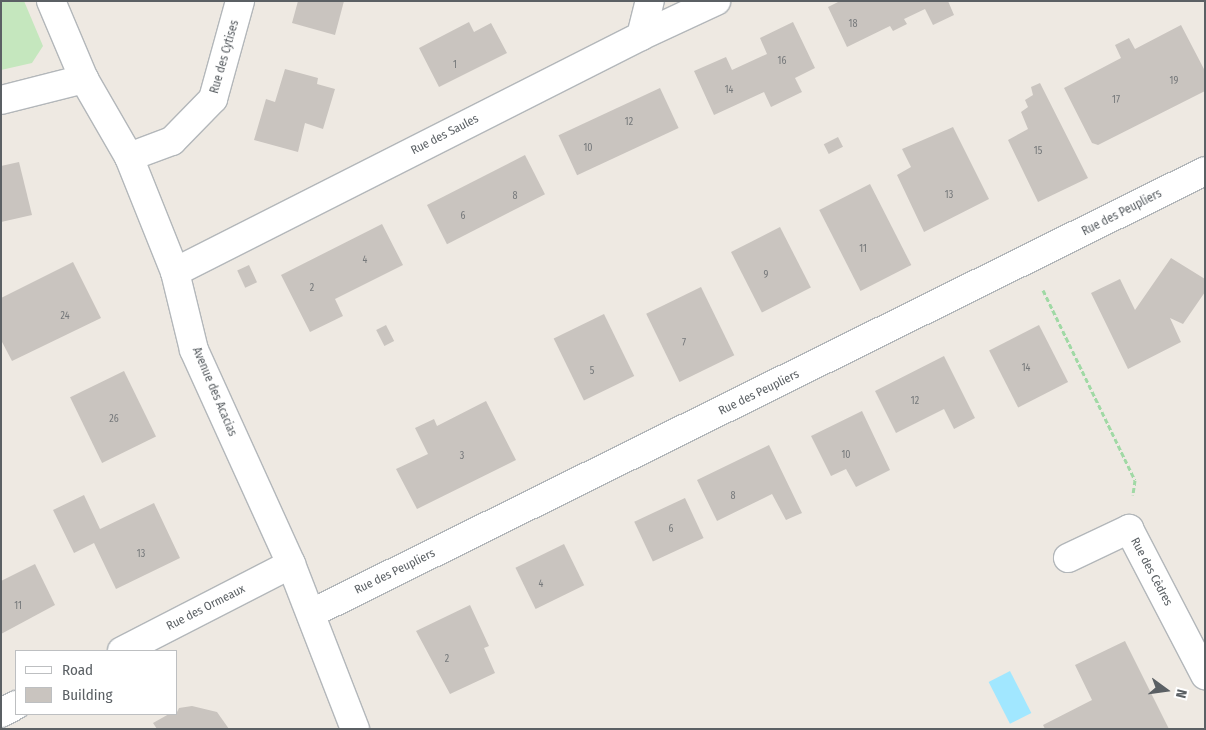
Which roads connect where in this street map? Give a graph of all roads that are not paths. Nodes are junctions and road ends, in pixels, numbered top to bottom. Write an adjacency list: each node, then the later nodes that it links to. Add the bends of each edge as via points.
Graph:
1 (51, 1): 6 (street, Avenue des Acacias)
2 (240, 1): 8 (street, Rue des Cytises, via 213,99 172,141)
3 (650, 1): 5 (street)
4 (716, 1): 5 (street, Rue des Saules)
5 (641, 36): 10 (street, Rue des Saules)
6 (84, 79): 7 (street); 8 (street, Avenue des Acacias)
7 (1, 100)
8 (129, 157): 10 (street, Avenue des Acacias)
9 (1205, 171): 13 (street, Rue des Peupliers)
10 (176, 272): 12 (street, Avenue des Acacias, via 194,350)
11 (1068, 558): 15 (street, Rue des Cèdres, via 1129,529)
12 (291, 564): 13 (street, Avenue des Acacias); 14 (street, Rue des Ormeaux)
13 (312, 613): 18 (street, Avenue des Acacias)
14 (124, 650)
15 (1205, 675)
16 (15, 706): 17 (street)
17 (1, 713)
18 (355, 729)

